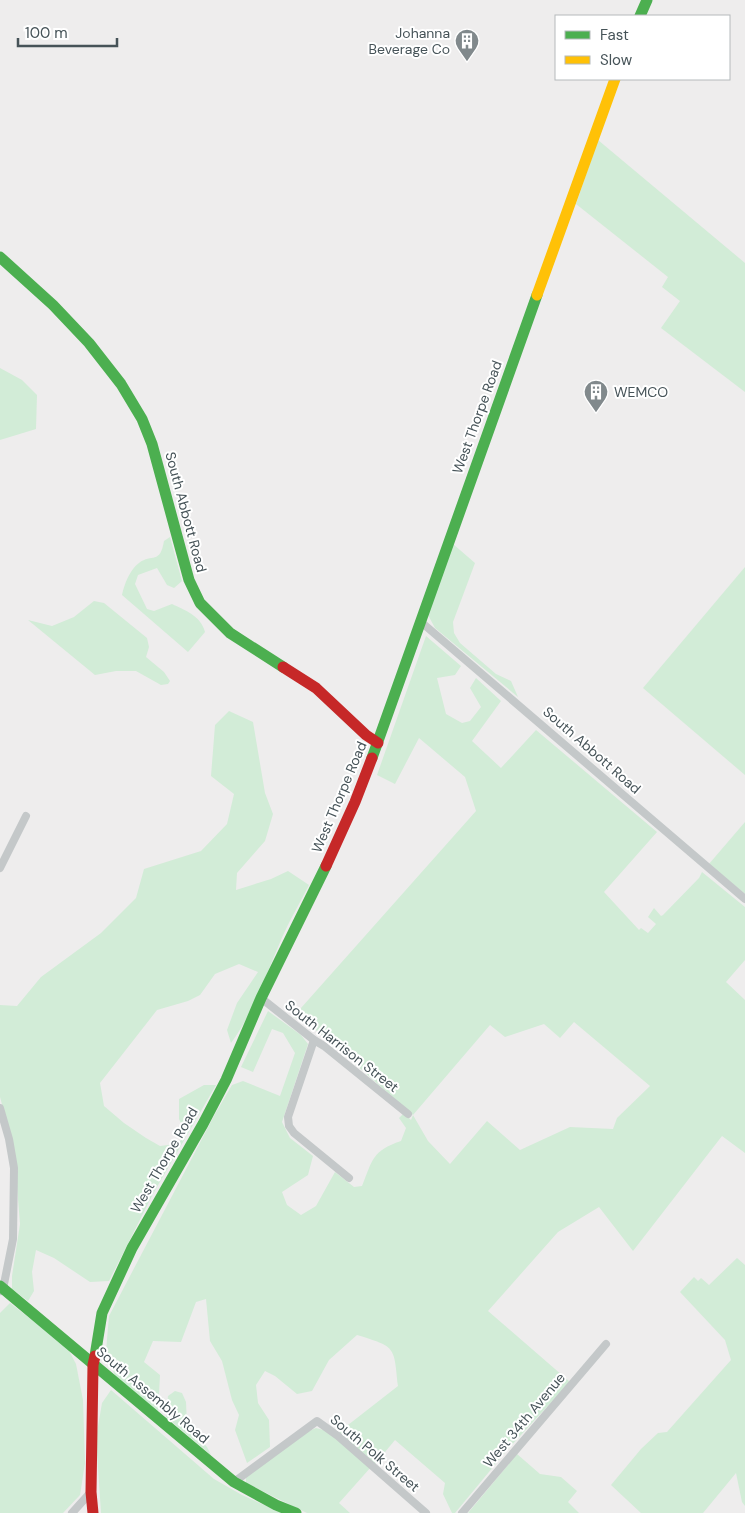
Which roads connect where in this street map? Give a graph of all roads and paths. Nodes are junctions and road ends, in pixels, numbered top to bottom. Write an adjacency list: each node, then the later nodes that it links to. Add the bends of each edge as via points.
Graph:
1 (647, 0): 2 (street)
2 (640, 15)
3 (615, 80): 5 (street, West Thorpe Road)
4 (0, 257): 6 (street, South Abbott Road, via 89,343 121,384 142,419 152,444 188,580 200,604 230,633 316,688 366,735)
5 (421, 622): 6 (street, West Thorpe Road); 9 (street, South Abbott Road)
6 (378, 742): 10 (street, West Thorpe Road, via 331,856)
7 (26, 816): 8 (street)
8 (0, 868)
9 (745, 899)
10 (261, 998): 11 (street, South Harrison Street); 17 (street, West Thorpe Road, via 226,1080 116,1281 102,1313)
11 (314, 1040): 13 (street, South Harrison Street); 14 (street, via 288,1117 289,1126)
12 (0, 1108): 15 (street, via 14,1168 14,1239)
13 (408, 1114)
14 (349, 1178)
15 (1, 1289): 17 (street, South Assembly Road)
16 (606, 1344): 24 (street, West 34th Avenue)
17 (93, 1365): 18 (street, South Assembly Road); 19 (street, West Thorpe Road)
18 (234, 1482): 22 (street, South Assembly Road, via 276,1506); 23 (street, South Polk Street, via 317,1421)
19 (91, 1492): 20 (street); 21 (street, West Thorpe Road)
20 (72, 1513)
21 (93, 1513)
22 (296, 1513)
23 (426, 1513)
24 (462, 1513)

